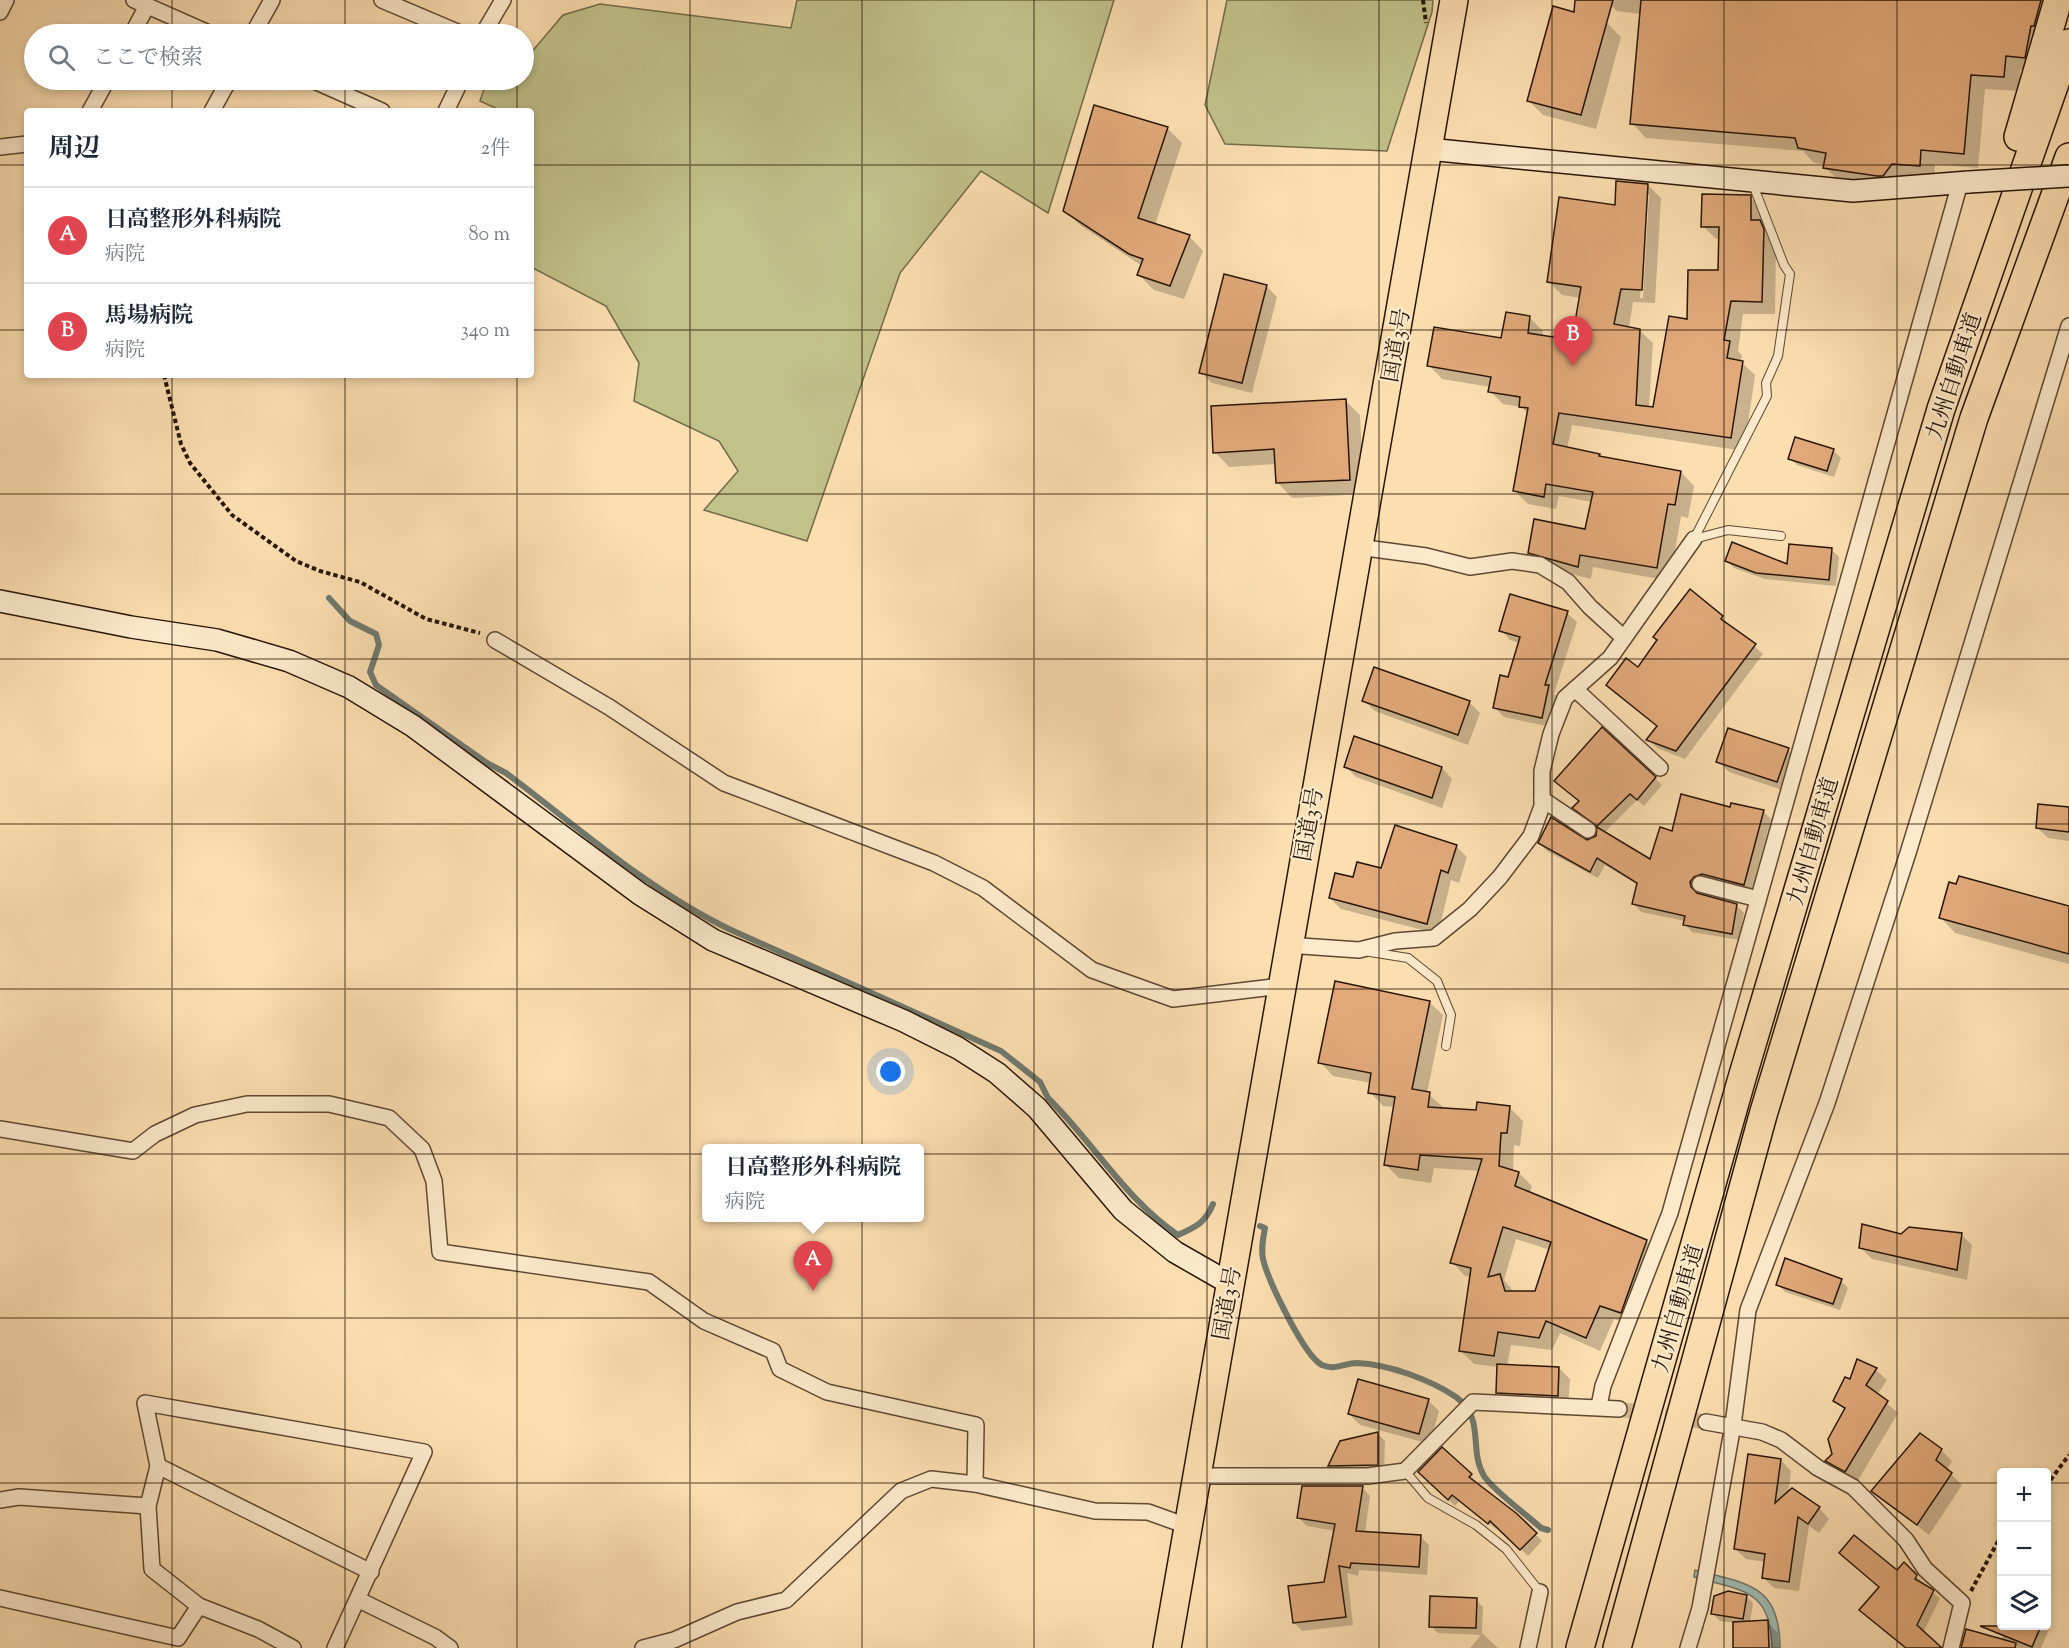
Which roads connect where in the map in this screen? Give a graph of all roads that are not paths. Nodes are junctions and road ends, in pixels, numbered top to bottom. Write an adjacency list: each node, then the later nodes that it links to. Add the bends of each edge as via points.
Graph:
1 (6, 0): 8 (street)
2 (272, 0): 11 (street)
3 (382, 0): 12 (street)
4 (503, 0): 13 (street)
5 (1454, 0): 25 (highway, 国道3号)
6 (2058, 0): 31 (highway)
7 (141, 3): 9 (street); 10 (street)
8 (0, 12)
9 (135, 24)
10 (188, 24)
11 (259, 24)
12 (438, 24)
13 (489, 24)
14 (2069, 43): 31 (highway, 九州自動車道)
15 (102, 90): 19 (street)
16 (224, 90): 20 (street)
17 (335, 90): 21 (street)
18 (456, 90): 22 (street)
19 (92, 108)
20 (214, 108)
21 (375, 108)
22 (447, 108)
23 (24, 144): 24 (street)
24 (0, 147)
25 (1428, 149): 28 (street); 34 (highway, 国道3号)
26 (2069, 157): 74 (highway, 九州自動車道, via 1971,429 1763,1115)
27 (2069, 176): 29 (street, bridge)
28 (1751, 181): 29 (street, via 1853,191); 33 (lane, via 1790,274 1778,356 1766,383 1767,396)
29 (1965, 183): 43 (street)
30 (2069, 326): 53 (street, via 1827,1103 1748,1310)
31 (1941, 409): 73 (highway, 九州自動車道, via 1742,1078)
32 (1781, 536): 33 (lane, via 1728,530)
33 (1694, 539): 36 (street)
34 (1358, 547): 36 (street, via 1426,556 1470,567 1512,561 1540,565 1569,582); 44 (highway, 国道3号)
35 (0, 601): 49 (street, via 217,640 289,661 349,687 413,726 640,894 713,940 903,1021 997,1073 1036,1108 1123,1210 1175,1252)
36 (1624, 638): 38 (street, via 1610,658)
37 (495, 640): 46 (street, via 609,706 724,783 934,863 982,888 1092,970 1173,999)
38 (1575, 689): 39 (street); 40 (street, via 1565,698 1551,734 1542,771)
39 (1660, 768)
40 (1542, 798): 41 (street); 45 (street, via 1531,836 1470,909 1434,938 1395,940)
41 (1588, 830)
42 (1700, 884): 43 (street)
43 (1758, 899): 50 (street, via 1670,1213 1603,1386)
44 (1287, 945): 45 (street); 46 (highway, 国道3号)
45 (1357, 950): 47 (lane, via 1408,958 1437,981 1451,1015)
46 (1281, 986): 49 (highway, 国道3号)
47 (1446, 1046)
48 (0, 1129): 57 (street, via 134,1150 154,1134 195,1115 247,1104 329,1104 388,1118 422,1149 434,1181 440,1252 649,1282 704,1321 773,1351 780,1369 827,1392 976,1425)
49 (1229, 1283): 56 (highway, 国道3号)
50 (1599, 1406): 51 (street); 55 (street, via 1473,1402)
51 (1619, 1409)
52 (1706, 1422): 53 (street)
53 (1733, 1425): 75 (street, via 1700,1608); 76 (street, via 1781,1440 1818,1468 1853,1487 1906,1540 1925,1569 1962,1604)
54 (158, 1466): 59 (street); 61 (street); 61 (street, via 145,1403 424,1452)
55 (1405, 1471): 56 (street, via 1368,1476); 62 (lane, via 1428,1498 1476,1525 1506,1549)
56 (1197, 1476): 60 (highway, 国道3号)
57 (975, 1484): 60 (street, via 1095,1511 1148,1512); 70 (street, via 931,1479 901,1491 786,1600 737,1612 674,1641)
58 (0, 1500): 59 (street, via 19,1497)
59 (148, 1506): 65 (street, via 153,1569)
60 (1187, 1526): 71 (highway, 国道3号)
61 (371, 1572): 64 (street)
62 (1540, 1592): 72 (street)
63 (0, 1598): 66 (street)
64 (359, 1600): 68 (street); 69 (street, via 435,1636)
65 (199, 1606): 66 (street); 67 (street, via 258,1629)
66 (174, 1643)
67 (293, 1648)
68 (335, 1648)
69 (450, 1648)
70 (643, 1648)
71 (1167, 1648)
72 (1528, 1648)
73 (1580, 1648)
74 (1617, 1648)
75 (1688, 1648)
76 (1951, 1648)

